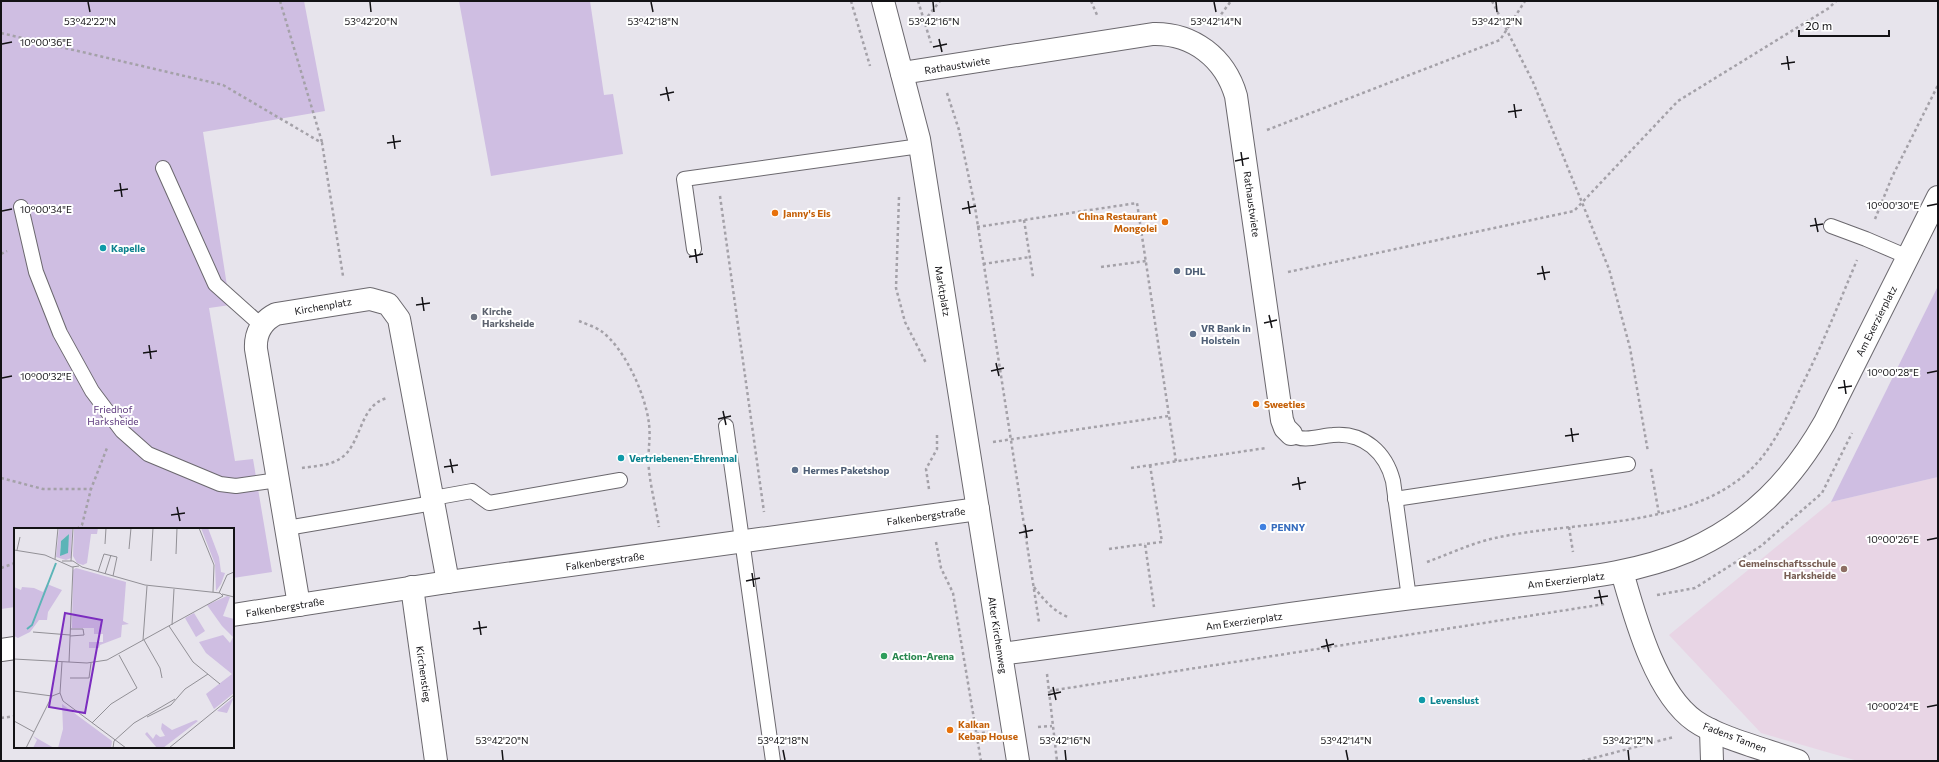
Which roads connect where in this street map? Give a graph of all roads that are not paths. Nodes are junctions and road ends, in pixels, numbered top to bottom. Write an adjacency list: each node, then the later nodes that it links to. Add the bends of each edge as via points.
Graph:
1 (883, 1): 2 (street, Marktplatz)
2 (902, 74): 3 (street, Marktplatz); 12 (street, Rathaustwiete, via 1145,35 1177,36 1206,50 1227,74 1236,96 1283,424)
3 (920, 146): 8 (lane, via 684,179); 18 (street, Marktplatz)
4 (163, 168): 10 (lane, via 215,284)
5 (1938, 197): 9 (street, Am Exerzierplatz)
6 (21, 207): 14 (lane, via 36,272 58,328 92,391 132,441 148,454 212,482 236,486)
7 (1831, 226): 9 (lane)
8 (694, 249)
9 (1908, 257): 21 (street, Am Exerzierplatz, via 1822,428 1808,452 1773,494 1752,512 1712,539 1668,559)
10 (262, 326): 14 (street, via 257,337 256,349); 17 (street, Kirchenplatz, via 276,314 364,299 377,299 392,308 400,325)
11 (726, 426): 20 (lane)
12 (1291, 434): 16 (lane, via 1303,439 1345,435 1367,442 1388,464)
13 (1628, 464): 16 (lane)
14 (278, 476): 19 (street)
15 (620, 480): 17 (lane, via 489,503 472,491)
16 (1396, 499): 24 (lane)
17 (433, 501): 19 (lane); 22 (street, Kirchenplatz)
18 (978, 509): 20 (street, Falkenbergstraße); 29 (street, Alter Kirchenweg)
19 (287, 528): 25 (street)
20 (743, 542): 22 (street, Falkenbergstraße); 32 (lane)
21 (1622, 572): 24 (street, Am Exerzierplatz); 30 (street, Fadens Tannen, via 1652,661 1674,699)
22 (448, 582): 23 (street, Falkenbergstraße)
23 (412, 588): 25 (street, Falkenbergstraße); 31 (street, Kirchenstieg)
24 (1409, 598): 29 (street, Am Exerzierplatz)
25 (299, 605): 26 (street, Falkenbergstraße)
26 (234, 615)
27 (14, 648): 28 (street)
28 (1, 650)
29 (1001, 654): 33 (street, Alter Kirchenweg)
30 (1703, 726): 34 (street); 35 (street, Fadens Tannen)
31 (436, 761)
32 (774, 761)
33 (1018, 761)
34 (1712, 761)
35 (1798, 761)

